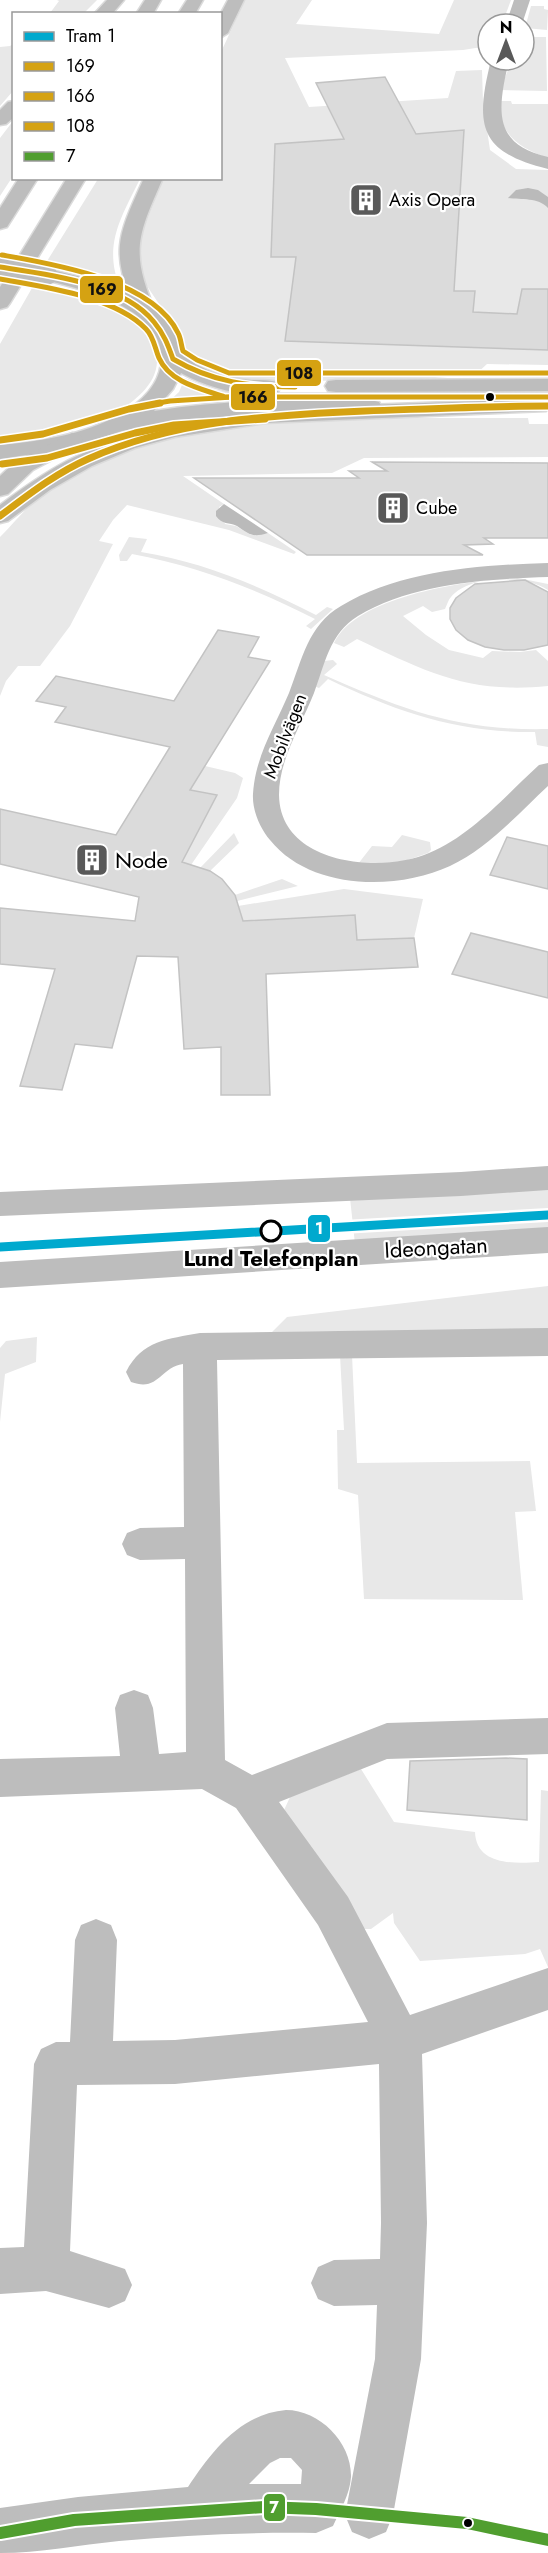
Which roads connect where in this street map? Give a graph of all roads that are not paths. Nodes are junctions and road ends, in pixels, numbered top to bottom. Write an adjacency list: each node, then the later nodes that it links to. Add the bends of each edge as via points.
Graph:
1 (116, 0): 3 (main road)
2 (236, 0): 4 (main road)
3 (104, 12)
4 (222, 29)
5 (497, 72): 8 (main road, via 492,96 494,131 512,151)
6 (12, 108): 7 (main road)
7 (0, 120)
8 (548, 163)
9 (28, 180): 12 (main road)
10 (76, 180): 14 (main road)
11 (153, 180): 15 (main road, via 132,226 127,250 130,273)
12 (0, 223)
13 (0, 267): 15 (main road, bridge, via 97,289)
14 (0, 303)
15 (146, 313): 16 (main road, via 168,338)
16 (173, 359): 17 (main road, via 212,381 249,387); 19 (main road, via 171,376 162,391 141,410)
17 (548, 385)
18 (543, 406): 19 (main road, via 226,408 172,413); 23 (main road, via 279,415 195,426 99,453 53,476)
19 (113, 426): 20 (main road)
20 (72, 440): 21 (main road); 22 (main road, via 25,465)
21 (0, 452)
22 (0, 489)
23 (0, 516)
24 (548, 570): 25 (main road, Mobilvägen, via 438,581 374,599 340,617 323,636 276,750 267,774 266,802 274,828 307,858 350,872 392,872 427,864 455,851 492,824)
25 (548, 771)
26 (548, 1178): 27 (main road)
27 (0, 1204)
28 (548, 1240): 29 (main road, Ideongatan)
29 (0, 1275)
30 (548, 1342): 31 (main road)
31 (200, 1347): 32 (main road, via 165,1353); 33 (main road)
32 (143, 1372)
33 (201, 1543): 34 (main road); 37 (main road)
34 (140, 1544)
35 (134, 1708): 38 (main road)
36 (548, 1736): 40 (main road, via 387,1741)
37 (206, 1770): 38 (main road); 40 (main road)
38 (142, 1774): 39 (main road)
39 (0, 1778)
40 (250, 1795): 43 (main road, via 333,1911)
41 (96, 1940): 44 (main road)
42 (544, 2001): 43 (main road)
43 (400, 2040): 44 (main road, via 175,2062); 47 (main road, via 404,2223)
44 (91, 2062): 45 (main road, via 57,2064)
45 (46, 2268): 46 (main road); 49 (main road)
46 (0, 2271)
47 (400, 2282): 48 (main road); 51 (main road, via 399,2359)
48 (334, 2283)
49 (109, 2285)
50 (200, 2512): 52 (main road, via 74,2520)
51 (369, 2515)
52 (0, 2533)

